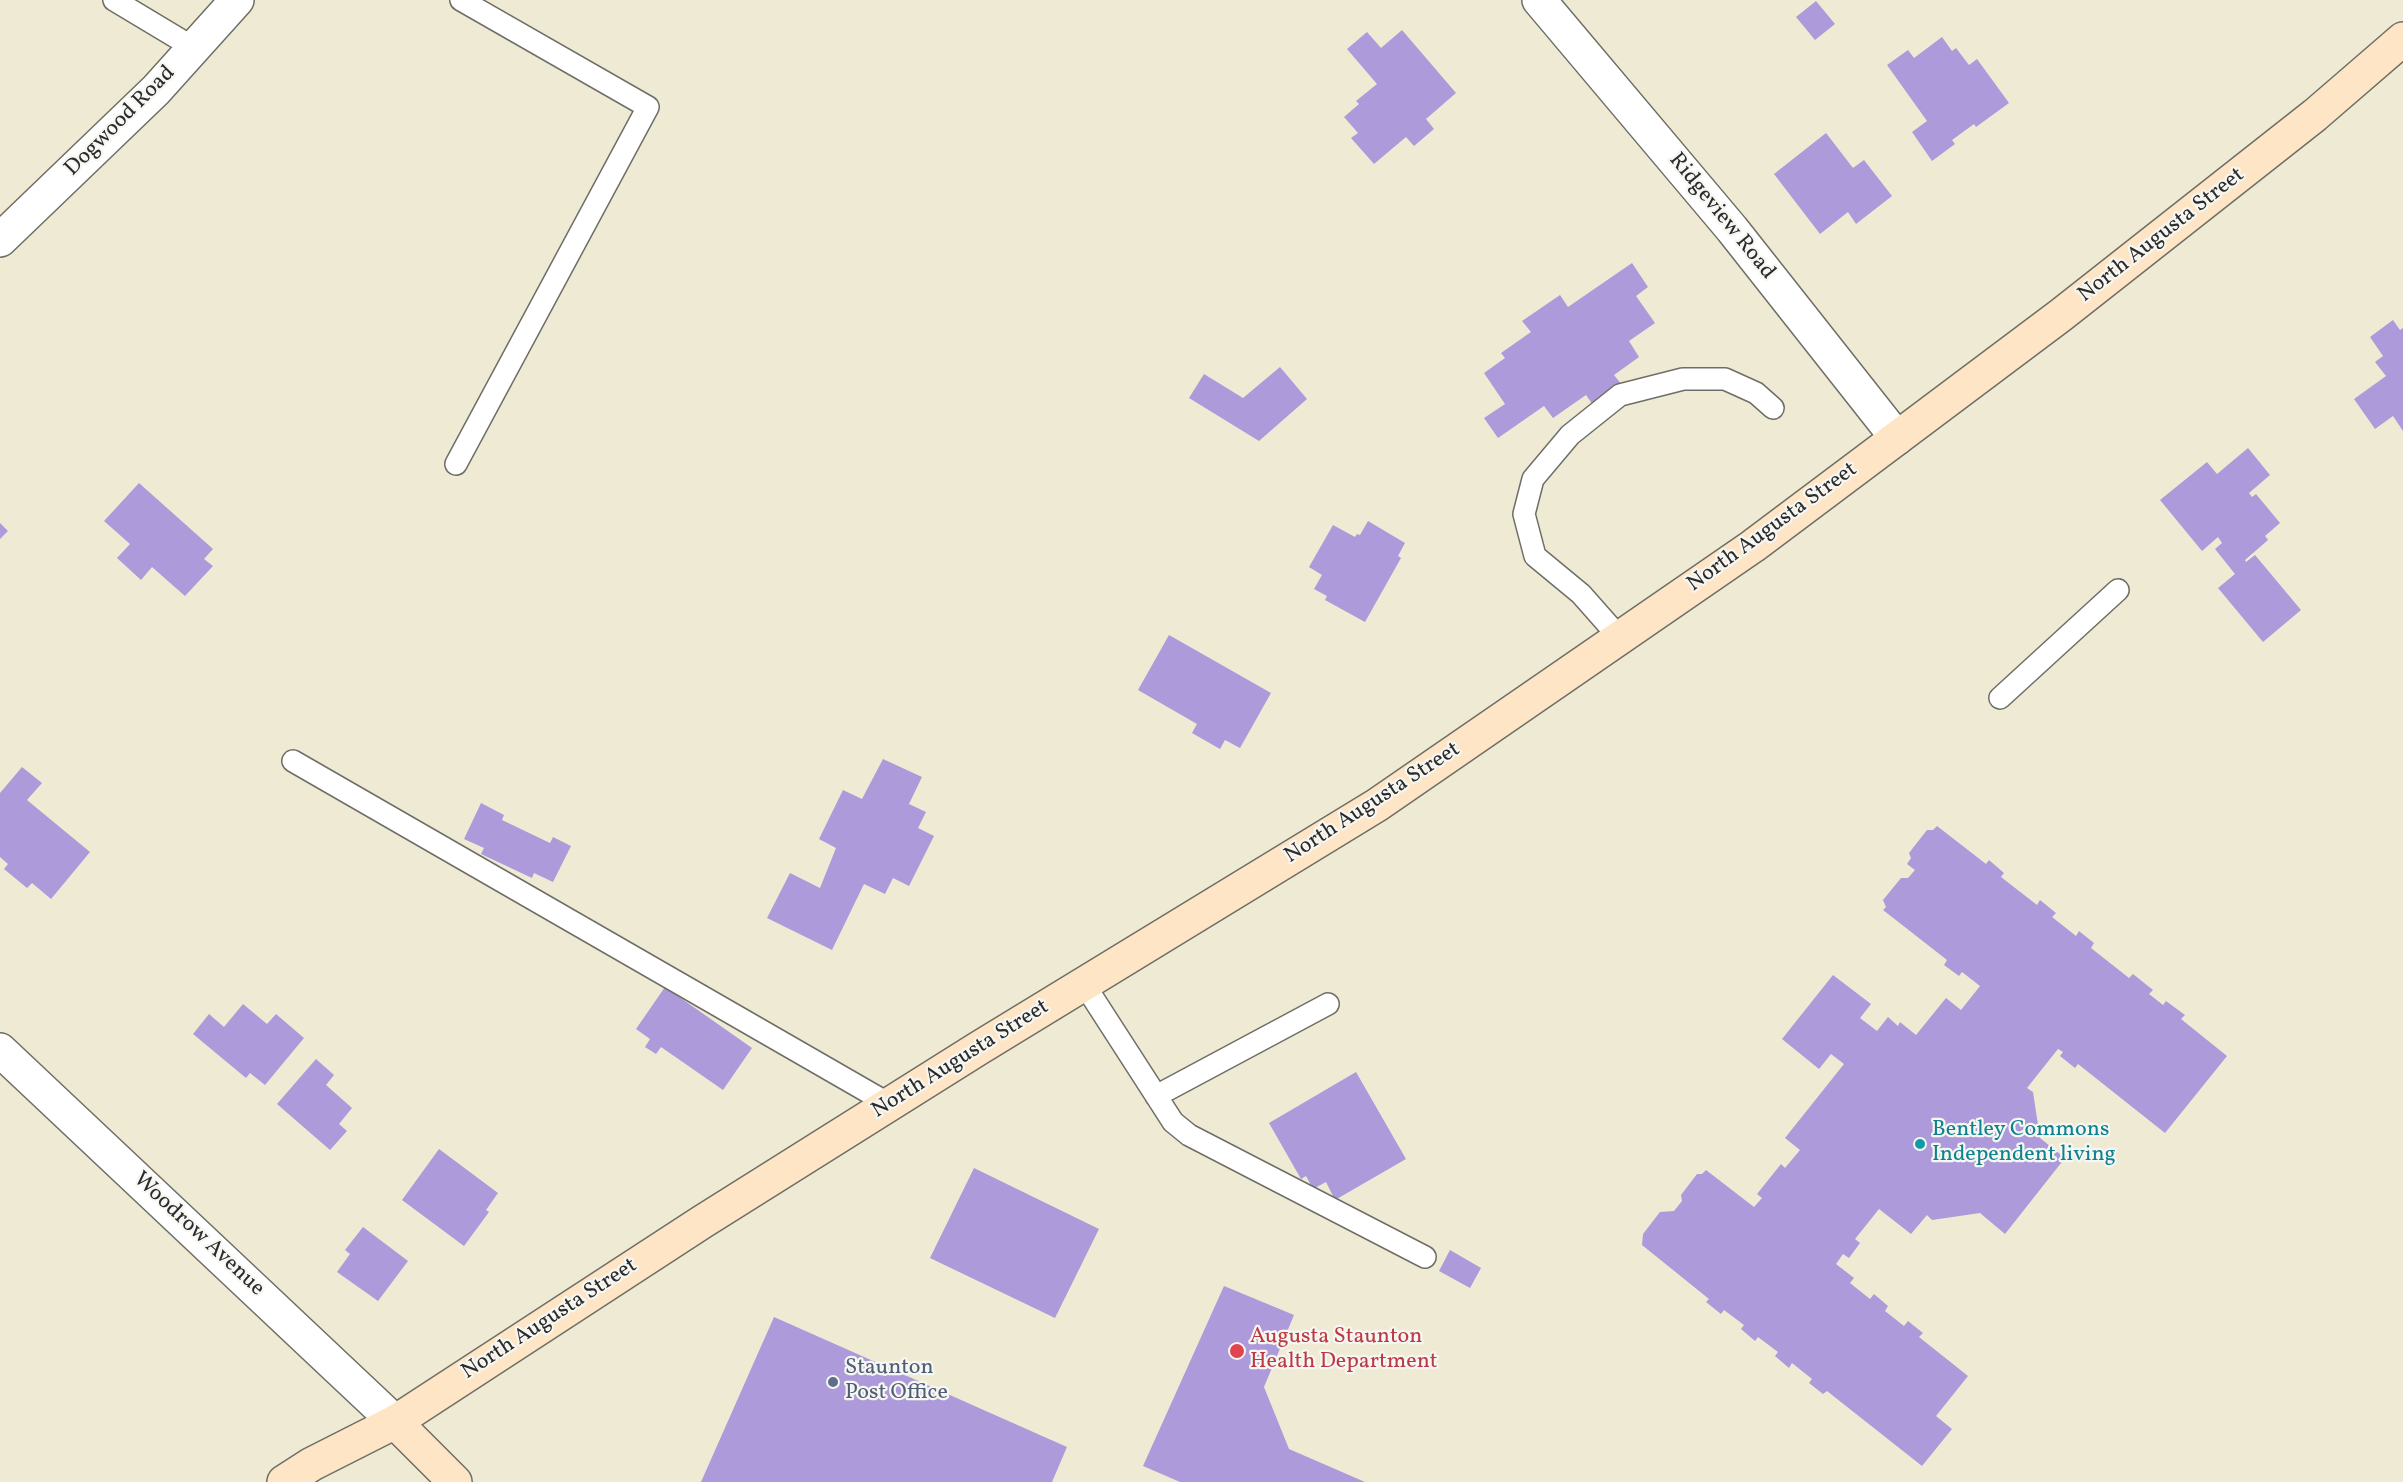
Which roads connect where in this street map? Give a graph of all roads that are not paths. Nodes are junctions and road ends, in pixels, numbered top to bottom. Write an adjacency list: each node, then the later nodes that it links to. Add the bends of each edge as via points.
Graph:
1 (114, 0): 6 (lane)
2 (237, 0): 6 (street, Dogwood Road)
3 (461, 0): 10 (lane, via 648,106)
4 (1539, 0): 9 (street, Ridgeview Road, via 1732,229)
5 (2403, 39): 9 (main road, North Augusta Street, via 2315,115)
6 (194, 48): 7 (street, Dogwood Road, via 156,90)
7 (0, 240)
8 (1773, 408): 12 (lane, via 1756,393 1725,379 1683,379 1620,395 1569,435 1533,479 1524,514 1535,556 1581,594)
9 (1897, 438): 12 (main road, North Augusta Street, via 1753,546)
10 (456, 464)
11 (2118, 590): 13 (lane)
12 (1619, 637): 15 (main road, North Augusta Street, via 1377,805)
13 (2000, 698)
14 (293, 761): 19 (lane)
15 (1084, 984): 18 (lane); 19 (main road, North Augusta Street)
16 (1328, 1004): 18 (lane)
17 (0, 1050): 21 (street, Woodrow Avenue)
18 (1156, 1096): 20 (lane, via 1173,1122 1189,1135)
19 (890, 1104): 21 (main road, North Augusta Street)
20 (1425, 1257)
21 (395, 1422): 22 (main road, North Augusta Street); 23 (main road)
22 (284, 1482)
23 (455, 1482)

